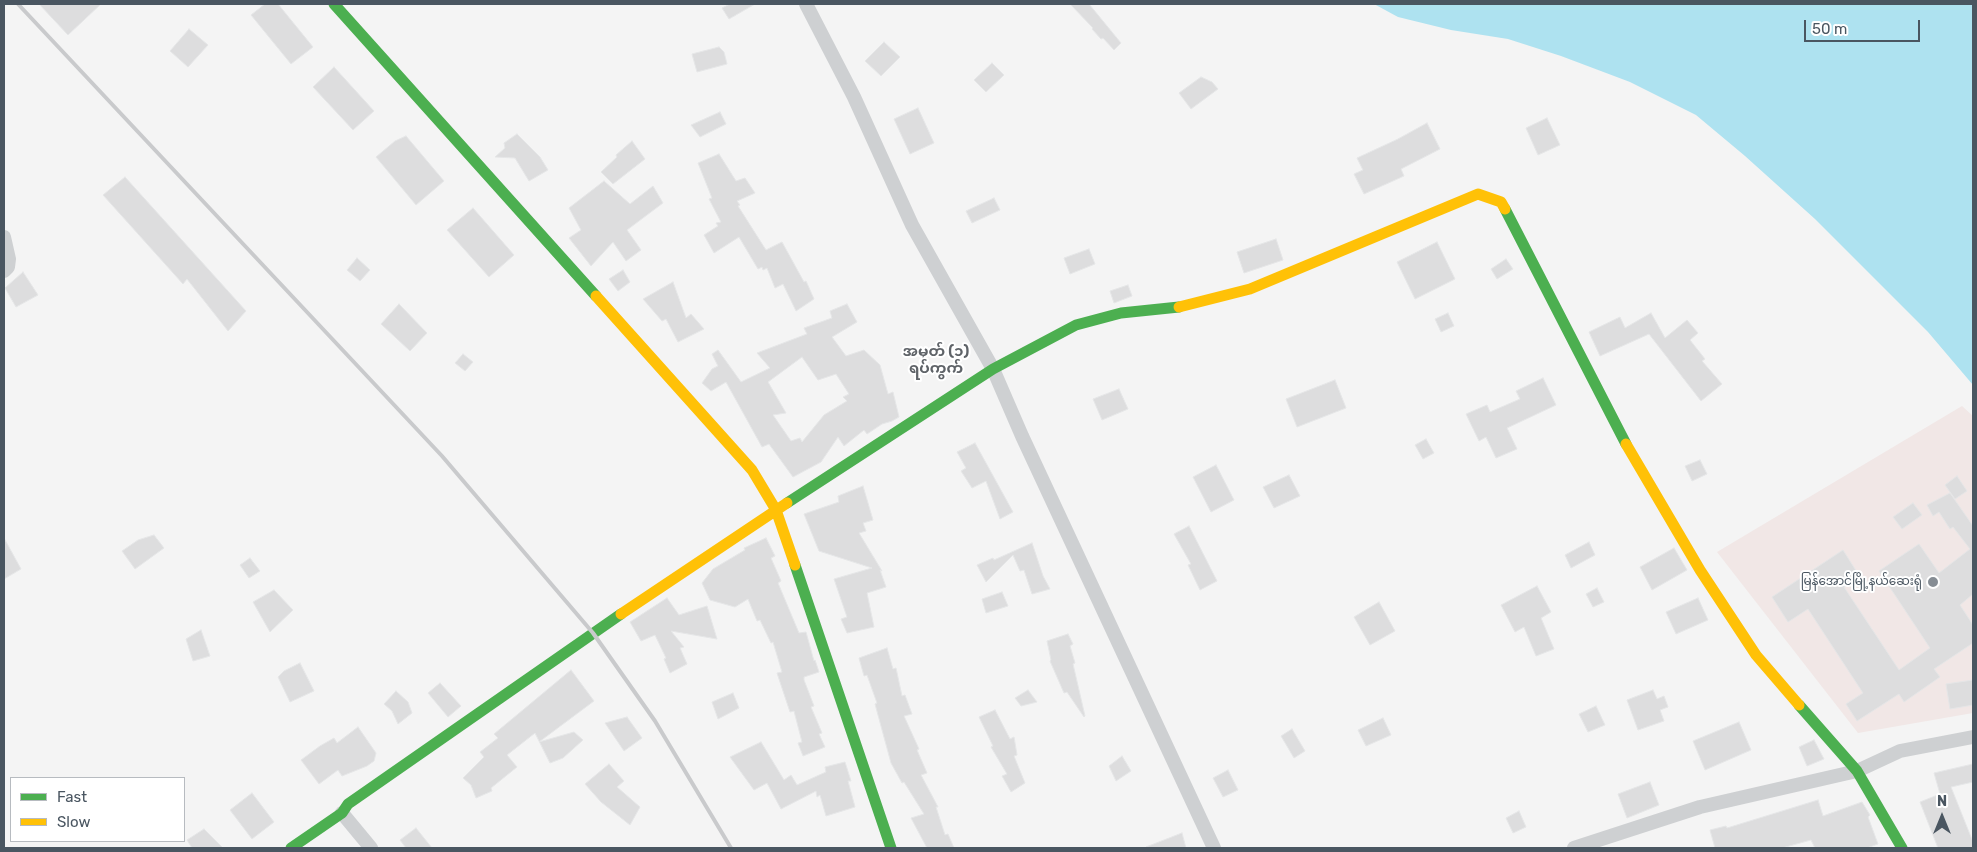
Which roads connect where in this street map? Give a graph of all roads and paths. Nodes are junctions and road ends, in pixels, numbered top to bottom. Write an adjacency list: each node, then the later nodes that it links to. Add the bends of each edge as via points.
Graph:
1 (334, 4): 6 (street, via 752,470)
2 (806, 4): 5 (street, via 854,97 912,224)
3 (4, 237): 4 (street, via 9,259)
4 (4, 271)
5 (993, 369): 6 (street); 8 (street, via 1076,325 1121,313 1188,306 1250,289 1478,194 1501,202 1626,444 1700,570 1756,654); 13 (street)
6 (776, 510): 9 (street, via 348,804); 12 (street)
7 (1973, 737): 8 (street, via 1900,751)
8 (1857, 771): 14 (street, via 1700,807); 15 (street)
9 (342, 813): 10 (street); 11 (street)
10 (291, 848)
11 (371, 848)
12 (890, 848)
13 (1214, 848)
14 (1574, 848)
15 (1902, 848)

